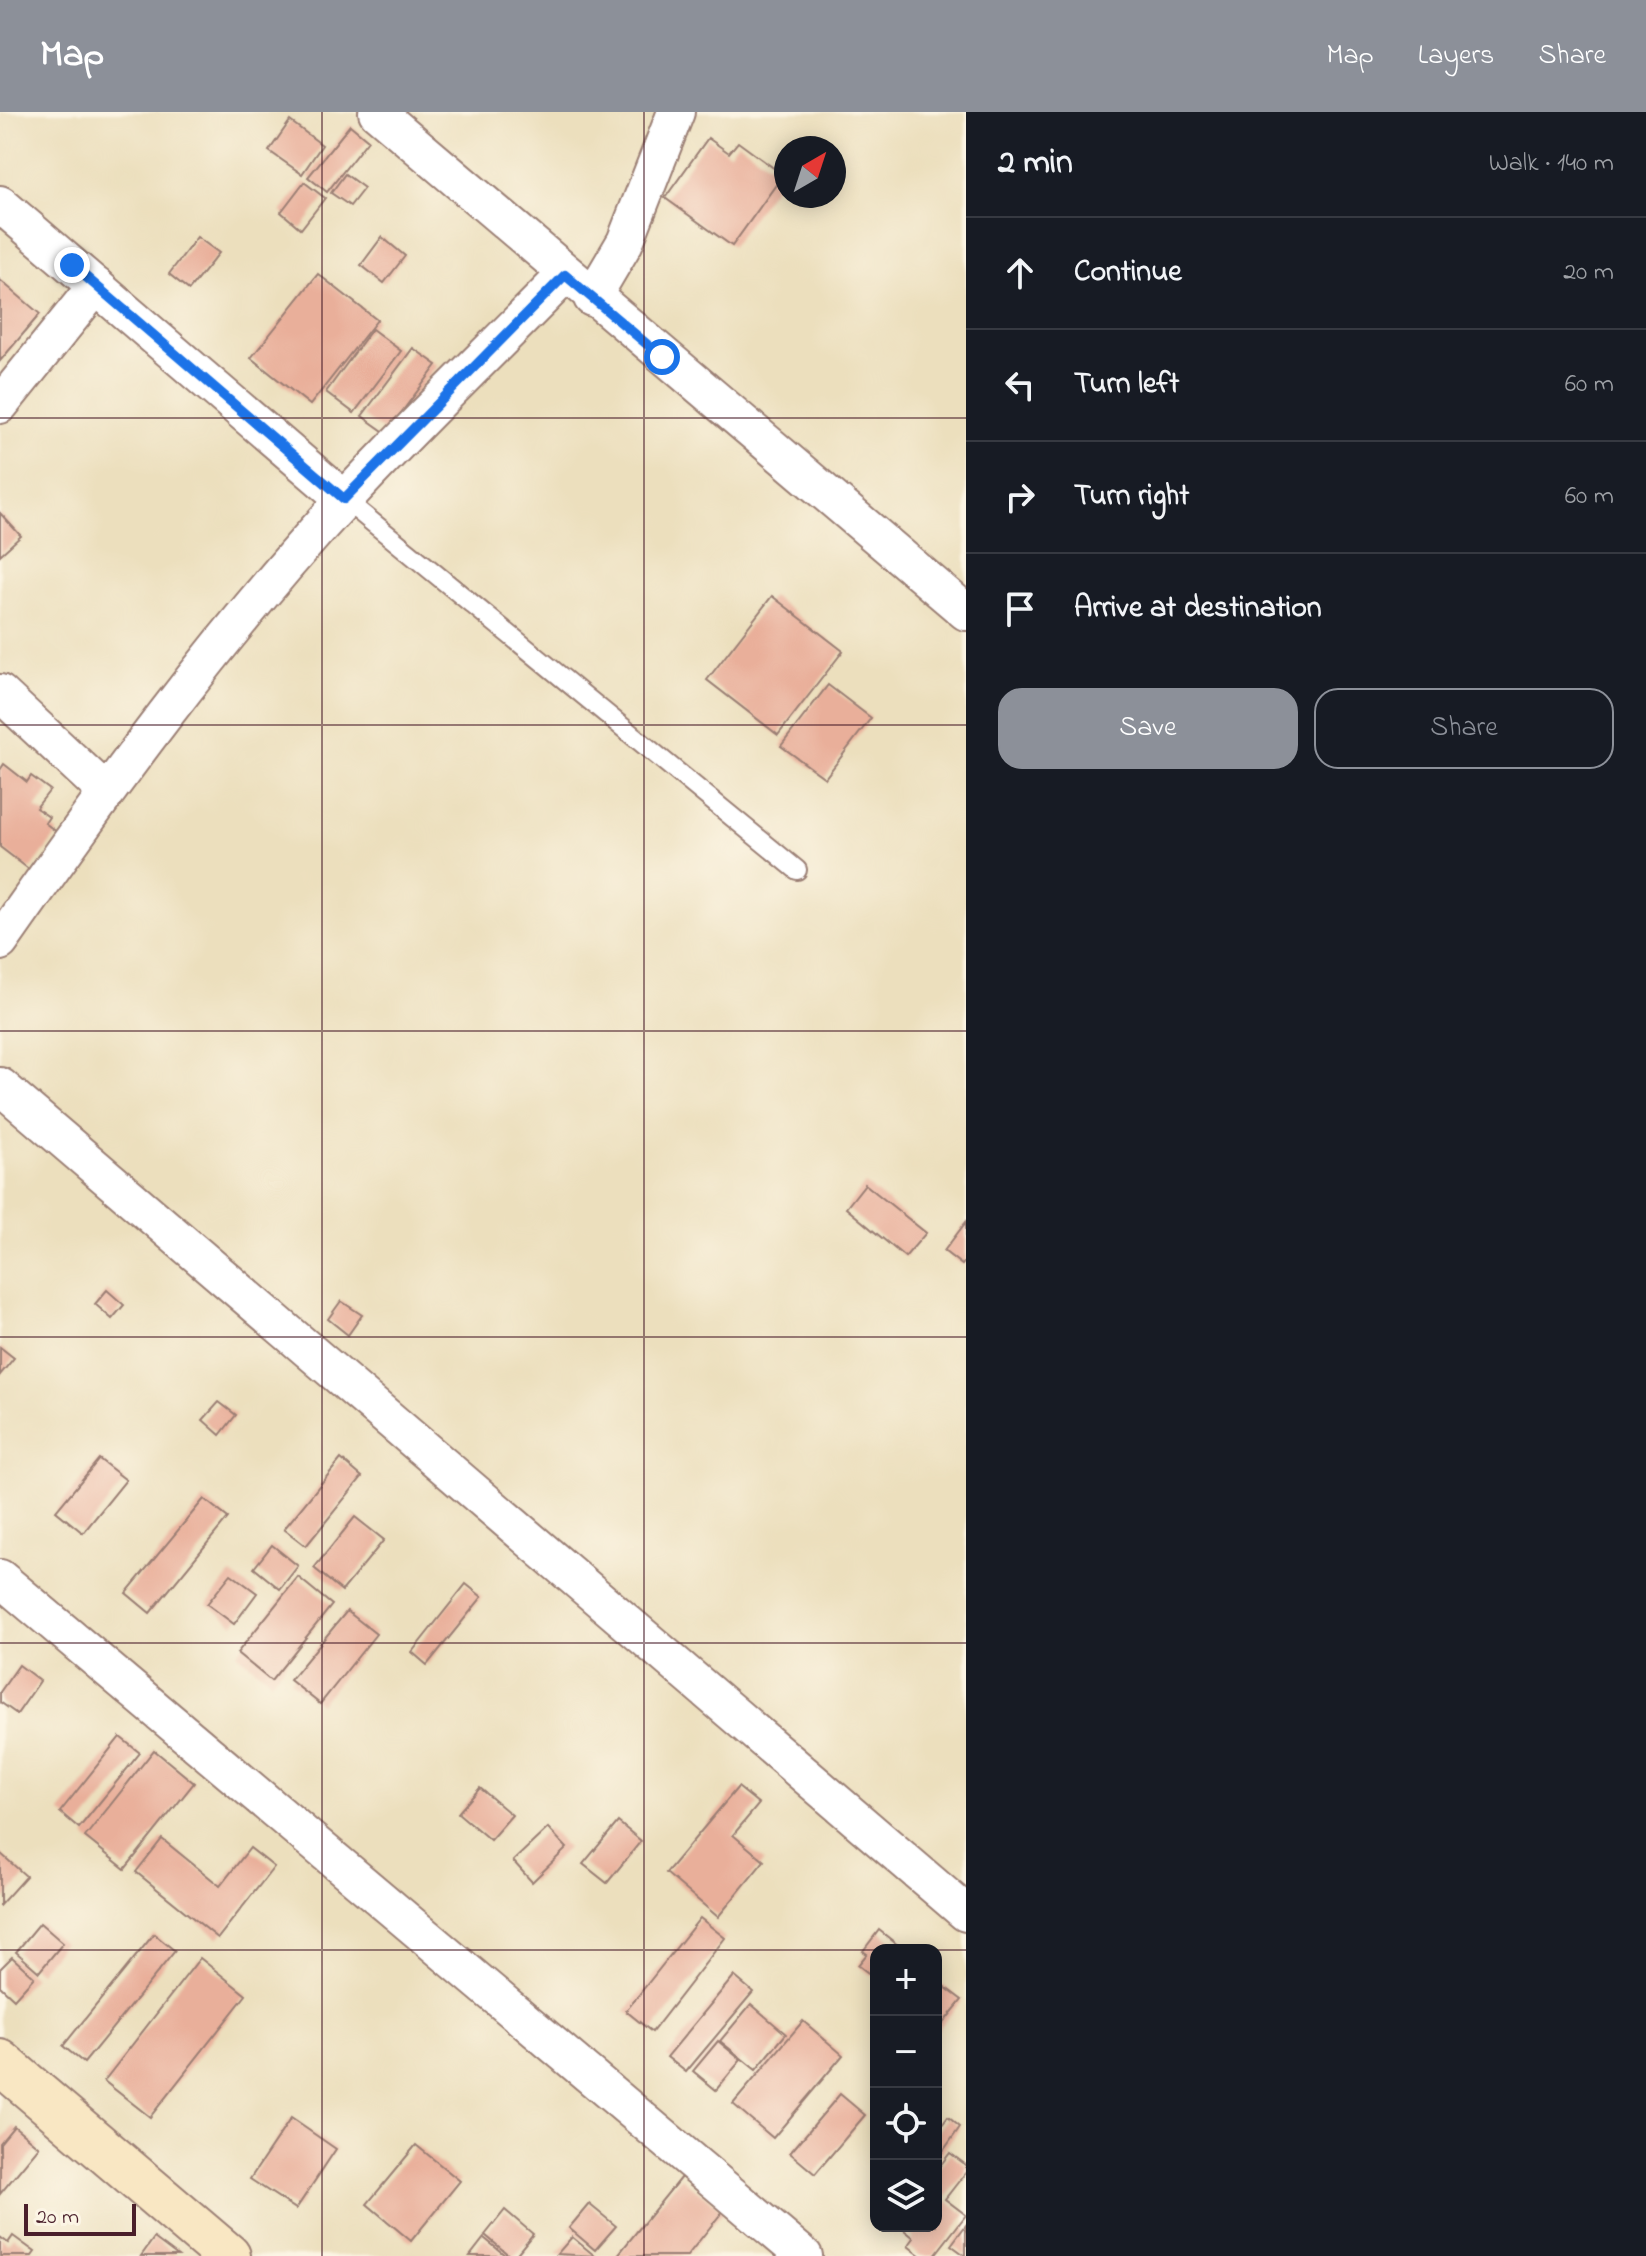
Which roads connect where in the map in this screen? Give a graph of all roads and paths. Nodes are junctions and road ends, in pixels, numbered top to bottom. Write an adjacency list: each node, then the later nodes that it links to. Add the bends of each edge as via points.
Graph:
1 (377, 112): 4 (street)
2 (676, 112): 6 (street, via 625,242)
3 (0, 204): 5 (street)
4 (565, 275): 6 (street); 8 (street)
5 (96, 286): 7 (street); 8 (street)
6 (592, 298): 9 (street)
7 (0, 405)
8 (344, 499): 11 (street); 12 (lane)
9 (966, 612)
10 (0, 693): 11 (street)
11 (105, 791): 13 (street)
12 (797, 870)
13 (0, 942)
14 (0, 1086): 16 (street)
15 (0, 1578): 19 (street)
16 (966, 1913)
17 (0, 2062): 18 (street)
18 (228, 2256)
19 (804, 2256)

